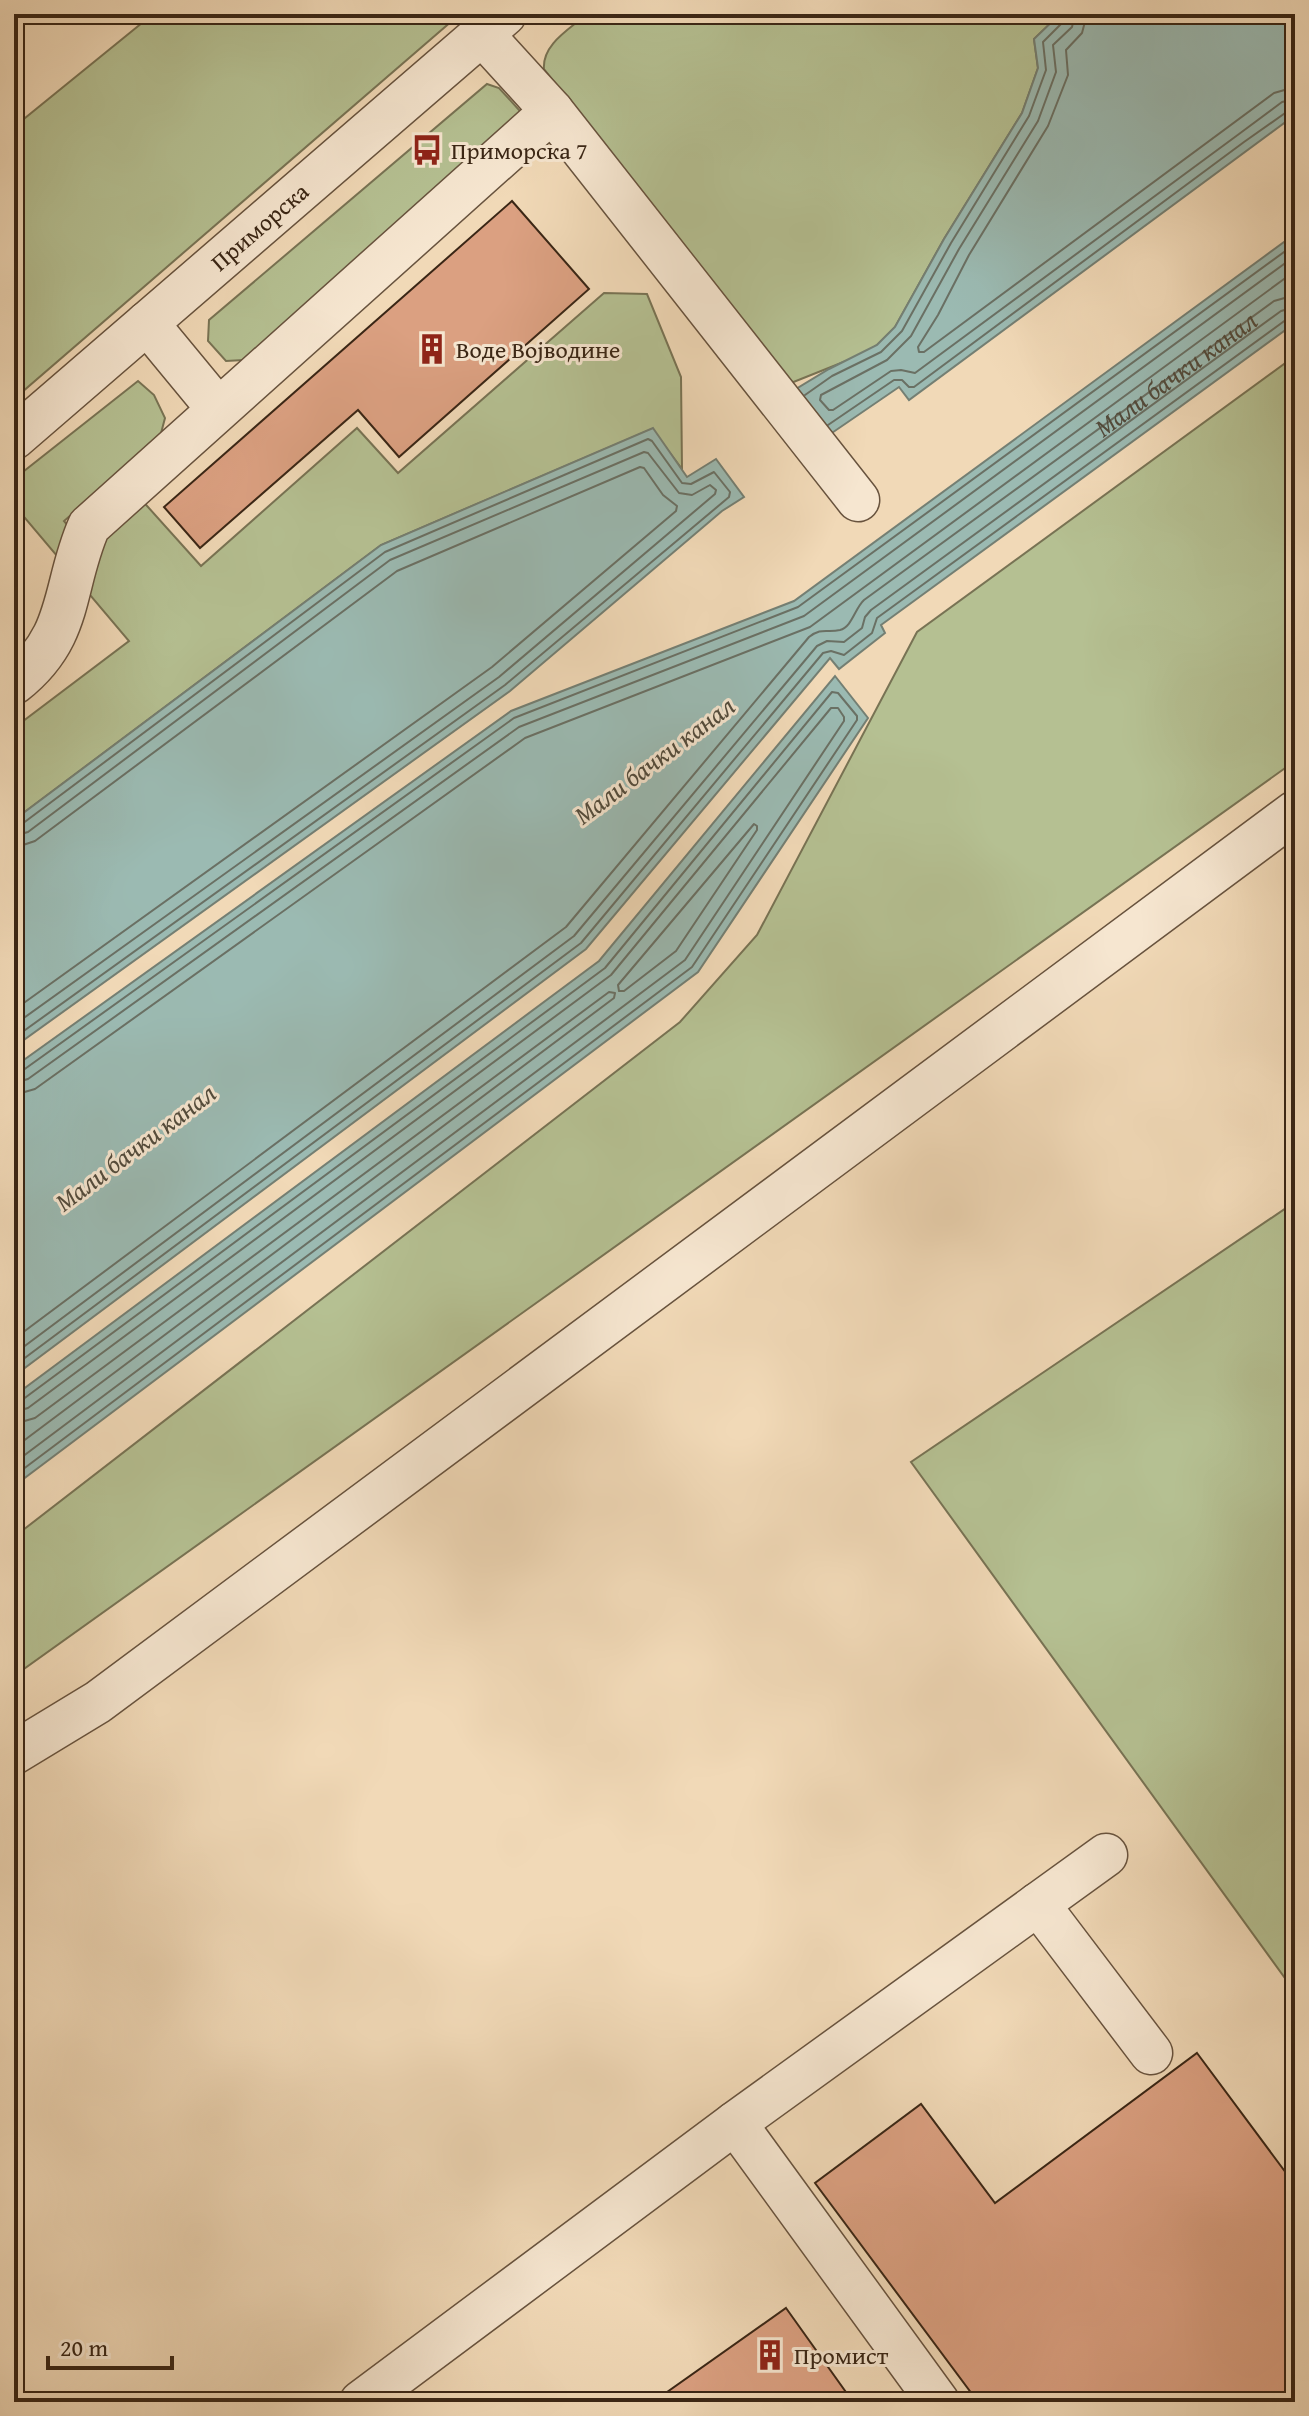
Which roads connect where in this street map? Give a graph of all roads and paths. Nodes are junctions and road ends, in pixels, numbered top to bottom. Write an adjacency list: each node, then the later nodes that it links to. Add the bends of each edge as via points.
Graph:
1 (494, 24): 2 (street); 3 (street, Приморска)
2 (552, 111): 4 (street); 6 (street)
3 (147, 323): 4 (street); 5 (street, Приморска)
4 (218, 409): 7 (street, via 89,526 51,644)
5 (14, 438)
6 (858, 500)
7 (14, 683)
8 (1295, 812): 9 (street, via 98,1702)
9 (14, 1753)
10 (1106, 1855): 11 (street)
11 (1038, 1904): 12 (street); 13 (street)
12 (1151, 2053)
13 (735, 2123): 14 (street); 15 (street)
14 (361, 2402)
15 (938, 2402)

